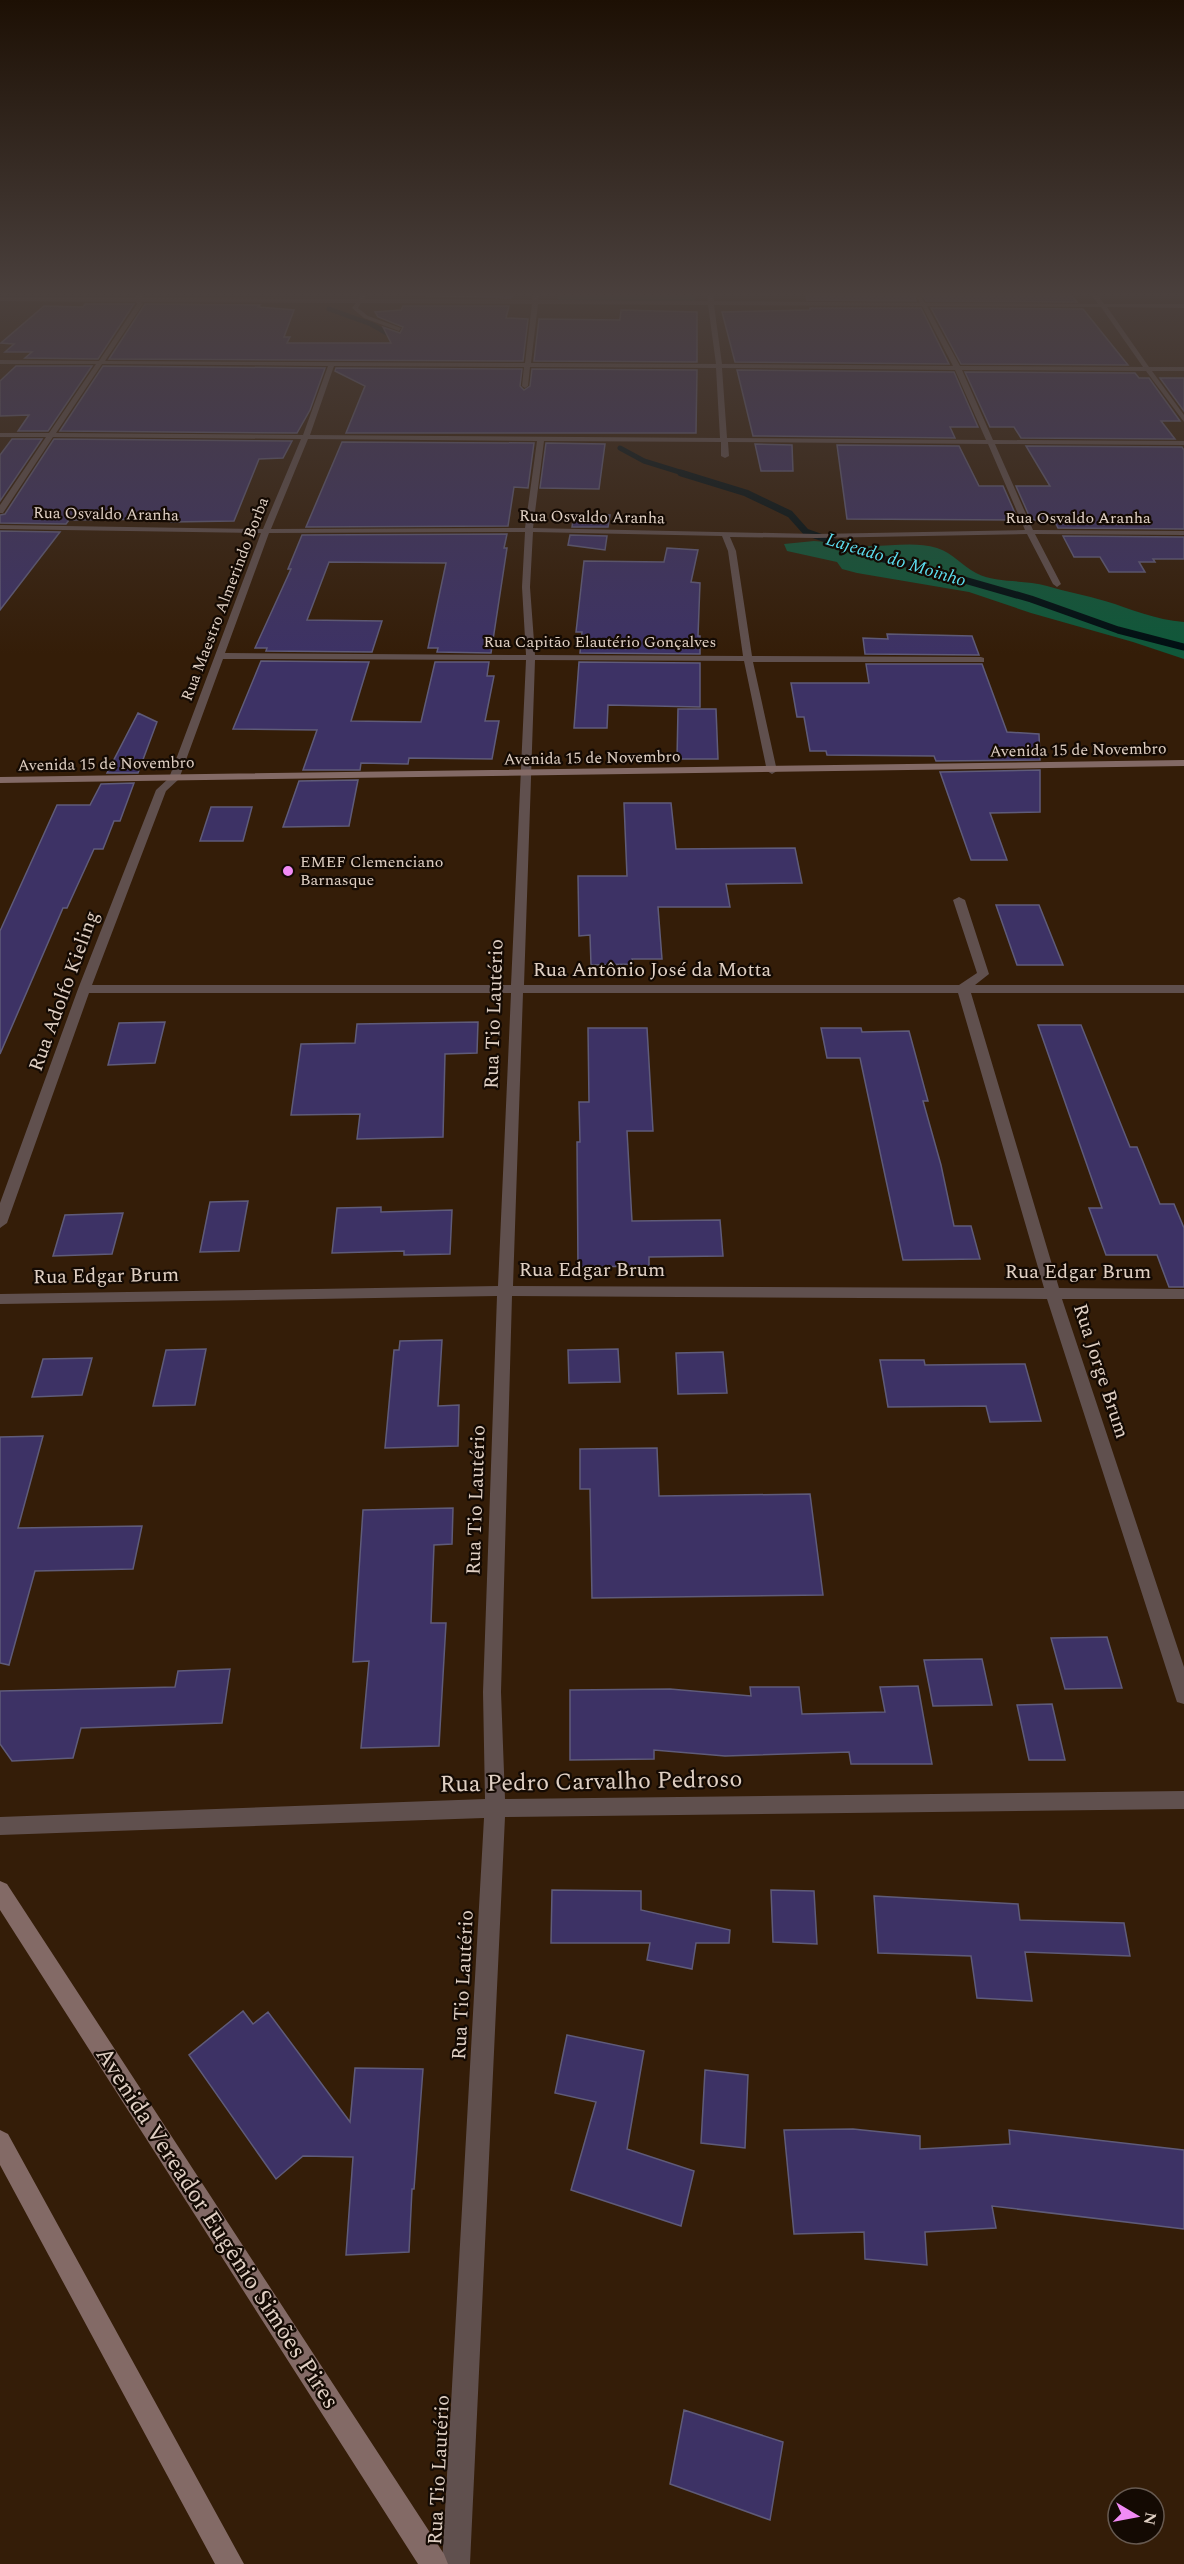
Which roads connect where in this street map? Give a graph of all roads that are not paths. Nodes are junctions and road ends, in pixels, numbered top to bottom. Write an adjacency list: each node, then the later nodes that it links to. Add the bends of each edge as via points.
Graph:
1 (65, 415): 6 (street)
2 (314, 415): 7 (street, Rua Maestro Almerindo Borba)
3 (723, 415): 9 (street)
4 (979, 415): 10 (street)
5 (0, 435): 6 (street)
6 (52, 435): 7 (street); 13 (street)
7 (306, 436): 8 (street); 16 (street, Rua Maestro Almerindo Borba)
8 (541, 438): 9 (street); 15 (street, Rua Tio Lautério)
9 (725, 438): 10 (street); 12 (street)
10 (991, 441): 11 (street); 17 (street)
11 (1184, 442)
12 (725, 456)
13 (0, 511)
14 (0, 527): 16 (street, Rua Osvaldo Aranha)
15 (529, 530): 16 (street, Rua Osvaldo Aranha); 19 (street, Rua Osvaldo Aranha); 22 (street, Rua Tio Lautério, via 526,587)
16 (266, 531): 21 (street, Rua Maestro Almerindo Borba)
17 (1030, 532): 18 (street, Rua Osvaldo Aranha); 19 (street, Rua Osvaldo Aranha); 20 (street)
18 (1184, 533)
19 (725, 534): 23 (street, via 732,551)
20 (1057, 584)
21 (219, 656): 22 (street, Rua Capitão Elautério Gonçalves); 28 (street, Rua Maestro Almerindo Borba)
22 (531, 656): 23 (street, Rua Capitão Elautério Gonçalves); 27 (street, Rua Tio Lautério)
23 (748, 658): 24 (street, Rua Capitão Elautério Gonçalves); 26 (street)
24 (981, 660)
25 (1184, 764): 26 (street, Avenida 15 de Novembro)
26 (772, 771): 27 (street, Avenida 15 de Novembro)
27 (525, 773): 28 (street, Avenida 15 de Novembro); 34 (street, Rua Tio Lautério)
28 (174, 779): 29 (street, Avenida 15 de Novembro); 32 (street, Rua Adolfo Kieling, via 161,790)
29 (0, 780)
30 (959, 900): 31 (street, via 983,974)
31 (963, 988): 33 (street, Rua Antônio José da Motta); 34 (street, Rua Antônio José da Motta); 37 (street, Rua Jorge Brum)
32 (84, 989): 34 (street, Rua Antônio José da Motta); 35 (street, Rua Adolfo Kieling)
33 (1184, 989)
34 (516, 990): 36 (street, Rua Tio Lautério)
35 (0, 1223)
36 (505, 1291): 37 (street, Rua Edgar Brum); 39 (street, Rua Edgar Brum); 42 (street, Rua Tio Lautério, via 492,1692)
37 (1053, 1293): 38 (street, Rua Edgar Brum); 40 (street, Rua Jorge Brum)
38 (1184, 1294)
39 (0, 1299)
40 (1184, 1696)
41 (1184, 1800): 42 (street, Rua Pedro Carvalho Pedroso)
42 (495, 1808): 43 (street, Rua Pedro Carvalho Pedroso); 48 (street, Rua Tio Lautério)
43 (0, 1826)
44 (0, 1891): 47 (street, Avenida Vereador Eugênio Simões Pires)
45 (0, 2142): 46 (street)
46 (230, 2564)
47 (434, 2564)
48 (456, 2564)

